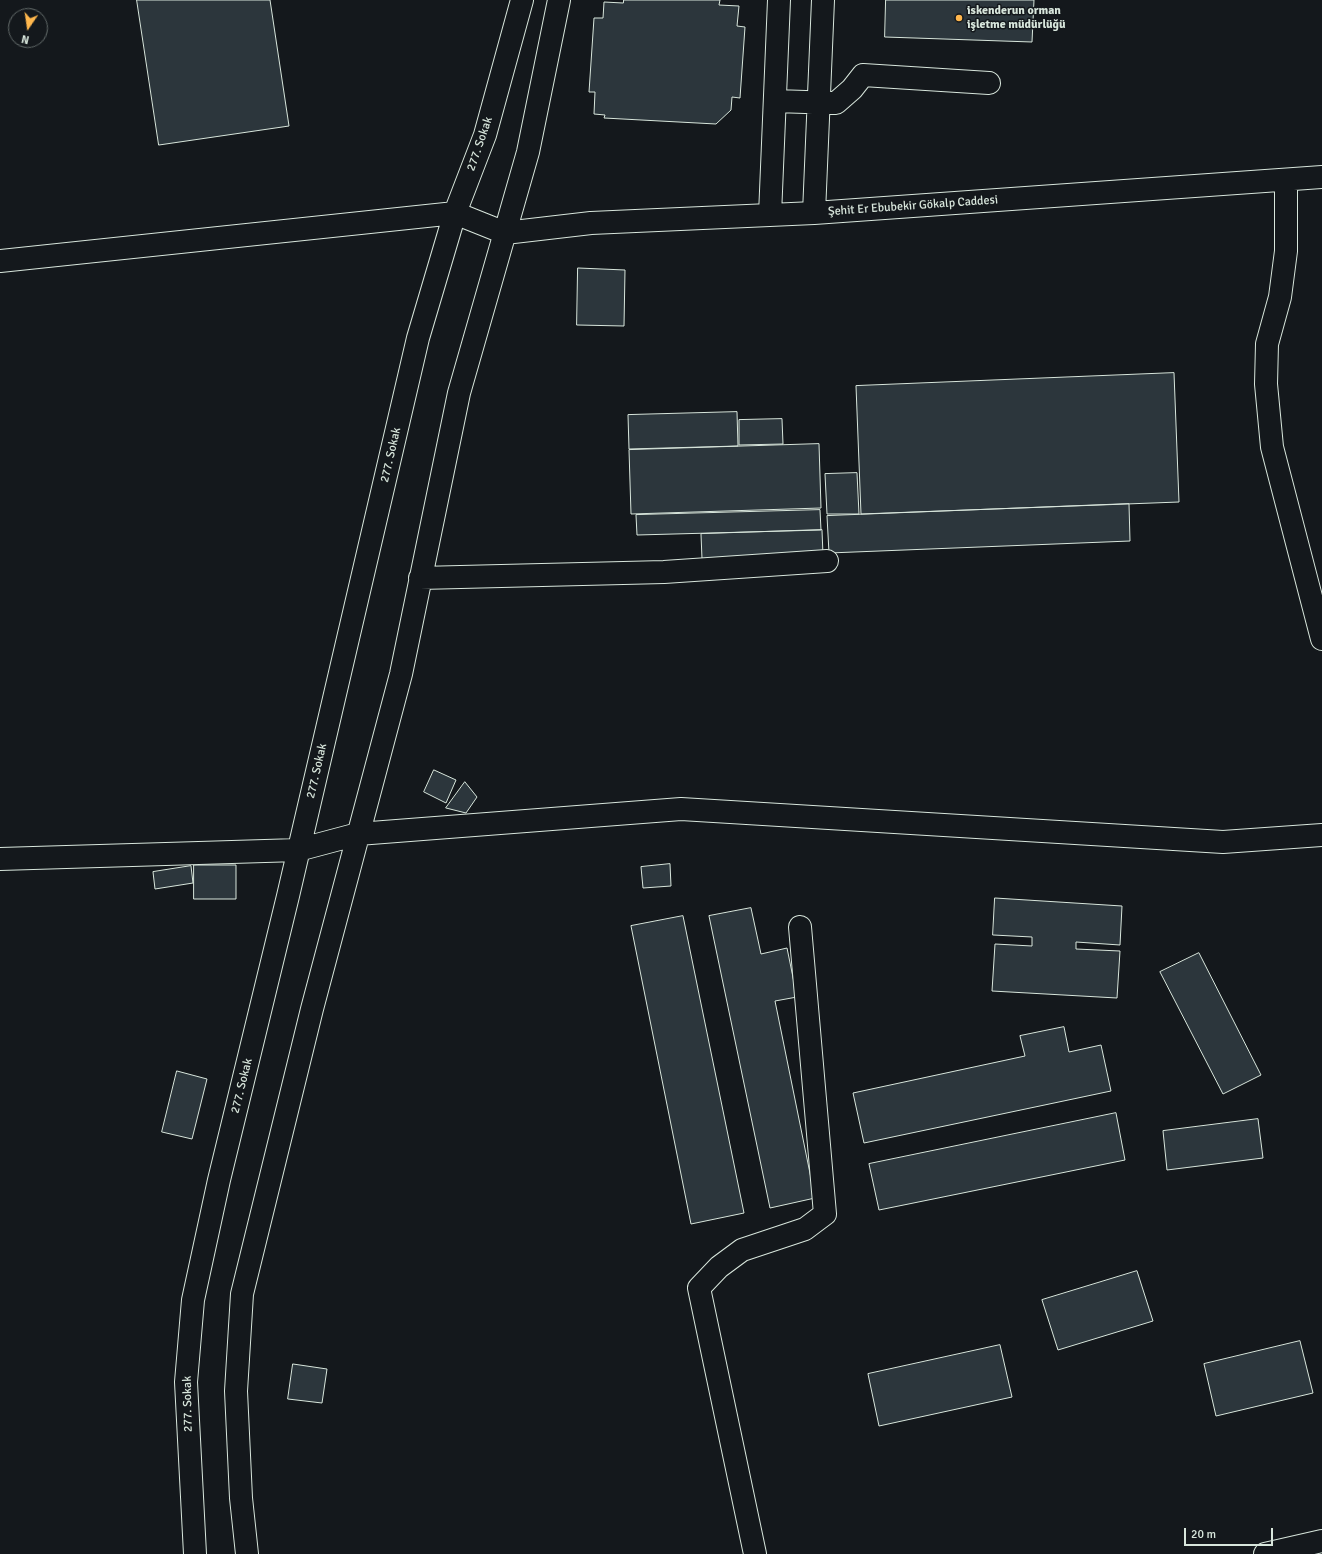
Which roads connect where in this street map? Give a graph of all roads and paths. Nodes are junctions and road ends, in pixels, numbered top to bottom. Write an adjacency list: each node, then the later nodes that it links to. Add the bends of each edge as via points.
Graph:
1 (522, 0): 10 (main road, 277. Sokak, via 485,135)
2 (559, 0): 13 (main road, via 528,152)
3 (779, 0): 6 (main road)
4 (823, 0): 7 (main road)
5 (989, 83): 7 (main road, via 863,75 836,103)
6 (775, 101): 7 (main road); 12 (main road)
7 (819, 103): 11 (main road)
8 (1322, 177): 9 (main road, Şehit Er Ebubekir Gökalp Caddesi)
9 (1286, 180): 11 (main road, Şehit Er Ebubekir Gökalp Caddesi); 17 (main road, via 1286,251 1280,297 1267,344 1266,384 1272,447)
10 (455, 212): 13 (main road); 14 (main road); 20 (main road, 277. Sokak, via 418,338)
11 (814, 213): 12 (main road, Şehit Er Ebubekir Gökalp Caddesi)
12 (770, 215): 13 (main road, Şehit Er Ebubekir Gökalp Caddesi, via 591,223)
13 (504, 233): 16 (main road, via 459,393)
14 (0, 262)
15 (827, 561): 16 (main road, via 664,572)
16 (420, 578): 18 (main road, via 401,674)
17 (1322, 639)
18 (358, 834): 19 (main road, via 681,809 1224,842); 20 (main road); 25 (main road, via 242,1294 236,1391 241,1498)
19 (1322, 835)
20 (298, 850): 21 (main road); 24 (main road, 277. Sokak, via 193,1300 186,1382)
21 (0, 859)
22 (800, 927): 26 (main road, via 825,1214 805,1229 742,1250 718,1267 699,1288)
23 (1322, 1541): 27 (main road)
24 (194, 1554)
25 (247, 1554)
26 (755, 1554)
27 (1265, 1554)

